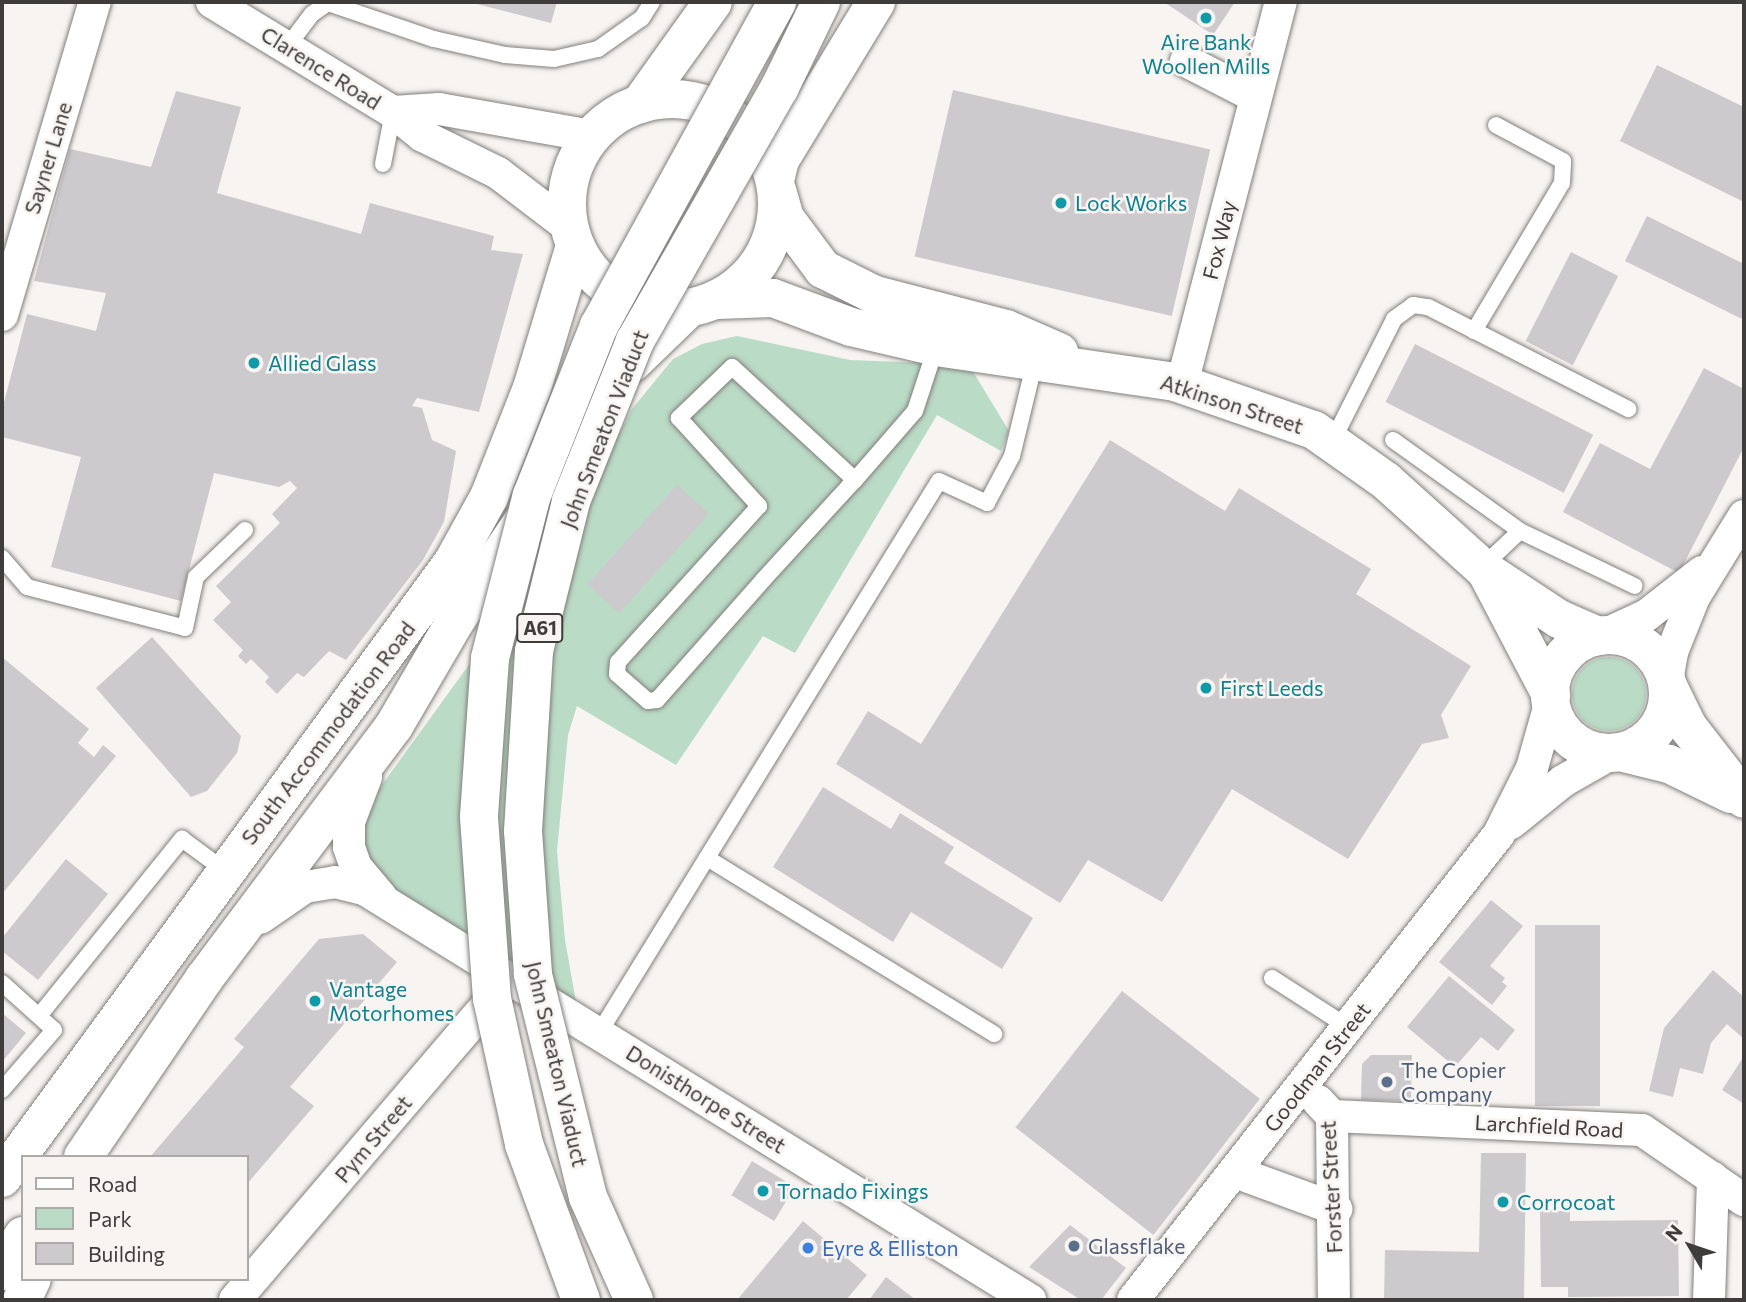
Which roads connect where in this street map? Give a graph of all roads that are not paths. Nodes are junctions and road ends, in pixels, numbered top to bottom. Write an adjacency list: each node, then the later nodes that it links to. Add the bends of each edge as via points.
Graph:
1 (95, 2): 21 (street, Sayner Lane)
2 (212, 2): 10 (street, Clarence Road)
3 (328, 2): 4 (lane, via 434,39 505,55 554,59 598,49 642,18); 10 (lane, via 312,13)
4 (652, 2)
5 (713, 2): 13 (main road)
6 (777, 2): 70 (main road, John Smeaton Viaduct / A61, bridge, via 599,326 532,495 490,658 479,816 492,999 524,1144)
7 (821, 2): 71 (main road, John Smeaton Viaduct / A61, bridge, via 779,89 635,341 572,501 534,650 523,831 533,974 588,1197)
8 (876, 2): 18 (main road, via 780,160)
9 (1281, 2): 12 (street, Fox Way)
10 (287, 47): 14 (street, Clarence Road)
11 (1186, 61): 12 (street)
12 (1254, 96): 26 (street, Fox Way)
13 (639, 104): 16 (main road, South Accommodation Road, via 611,118); 18 (main road, South Accommodation Road, via 671,99 702,103 732,117 755,138)
14 (393, 112): 16 (street, Clarence Road, via 439,109); 17 (lane); 19 (street, Clarence Road, via 423,136 498,173)
15 (1496, 125): 22 (lane, via 1563,161 1562,183)
16 (592, 136): 19 (main road, South Accommodation Road, via 577,159 567,191)
17 (383, 164)
18 (776, 186): 20 (main road, South Accommodation Road, via 777,216 766,253 743,282); 25 (main road, Atkinson Street, via 785,218 803,248 840,279 875,295 1006,329)
19 (572, 236): 20 (main road, via 603,284 625,299 660,309); 46 (main road, South Accommodation Road, via 532,388 472,529 416,615)
20 (702, 304): 23 (main road, Atkinson Street, via 773,298 851,327); 41 (main road, South Accommodation Road, via 643,347 608,394 457,620)
21 (2, 315)
22 (1474, 331): 27 (lane); 29 (lane, via 1428,307 1413,305 1394,319)
23 (936, 347): 24 (main road, Atkinson Street); 30 (lane, via 915,411)
24 (1035, 361): 25 (main road, Atkinson Street); 45 (lane, via 1012,456 987,503 939,481)
25 (1096, 368): 26 (main road, Atkinson Street)
26 (1182, 384): 29 (main road, Atkinson Street, via 1314,430)
27 (1628, 409)
28 (1393, 440): 33 (lane)
29 (1332, 442): 36 (main road, Atkinson Street, via 1386,481)
30 (855, 480): 30 (lane, via 732,367 679,418 758,506 618,662 617,674 648,701 657,700)
31 (1744, 516): 35 (street)
32 (245, 530): 34 (lane, via 196,577 185,628 27,587)
33 (1520, 531): 36 (lane); 37 (lane)
34 (2, 558)
35 (1711, 564): 38 (street, via 1647,615); 39 (street, via 1681,627)
36 (1484, 569): 38 (main road, Atkinson Street, via 1559,619); 40 (main road, Atkinson Street)
37 (1635, 586)
38 (1601, 636): 39 (main road, via 1630,639 1647,649); 40 (main road, via 1566,654 1556,670)
39 (1667, 684): 42 (main road, via 1668,703 1657,727 1641,743); 43 (main road, via 1696,739)
40 (1551, 698): 42 (main road, via 1555,718 1573,740 1597,752); 44 (street, Goodman Street, via 1532,768)
41 (394, 726): 47 (street, Donisthorpe Street, via 360,788 348,834 356,867); 48 (main road, South Accommodation Road)
42 (1616, 752): 43 (main road, via 1688,771); 44 (street, Goodman Street, via 1563,781)
43 (1744, 801)
44 (1499, 834): 53 (street, Goodman Street)
45 (707, 858): 54 (lane); 55 (lane)
46 (224, 870): 52 (lane, via 182,839); 61 (main road, South Accommodation Road)
47 (382, 898): 48 (street, Donisthorpe Street, via 347,884 305,887 270,909); 49 (street, Donisthorpe Street)
48 (224, 953): 59 (main road, South Accommodation Road)
49 (510, 978): 54 (street, Donisthorpe Street); 69 (street, Pym Street)
50 (1272, 978): 53 (lane)
51 (2, 983): 52 (lane)
52 (39, 1016): 57 (lane, via 54,1030)
53 (1348, 1027): 56 (street, Goodman Street)
54 (600, 1033): 72 (street, Donisthorpe Street)
55 (994, 1034)
56 (1302, 1084): 58 (street, Forster Street); 60 (street, Goodman Street)
57 (2, 1090)
58 (1332, 1116): 62 (street, Larchfield Road, via 1642,1130); 64 (street, Forster Street)
59 (84, 1155)
60 (1235, 1172): 64 (street); 73 (street, Goodman Street)
61 (2, 1178)
62 (1713, 1178): 63 (street, Larchfield Road); 75 (street)
63 (1744, 1200)
64 (1336, 1209): 74 (street, Forster Street)
65 (21, 1239): 66 (main road)
66 (2, 1271)
67 (31, 1281): 68 (main road)
68 (22, 1300)
69 (235, 1300)
70 (580, 1300)
71 (634, 1300)
72 (1030, 1300)
73 (1133, 1300)
74 (1334, 1300)
75 (1709, 1300)

